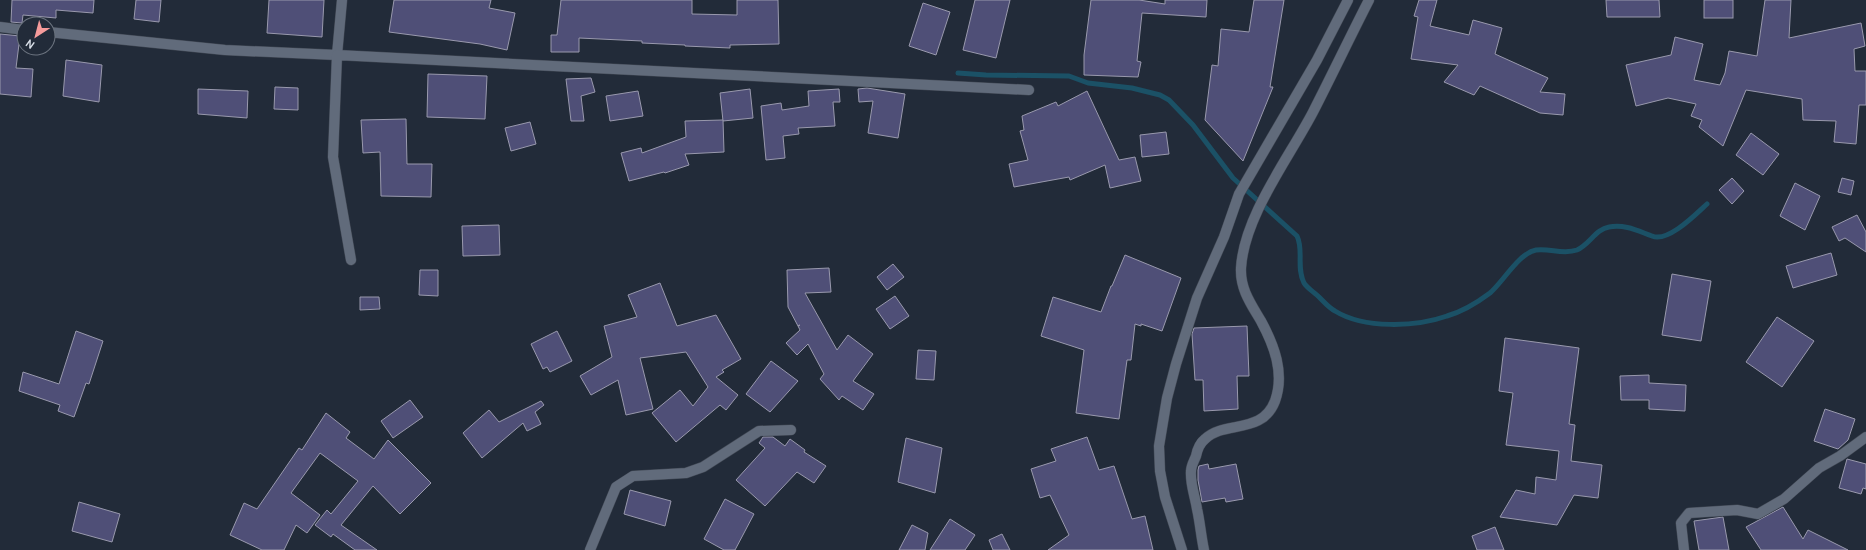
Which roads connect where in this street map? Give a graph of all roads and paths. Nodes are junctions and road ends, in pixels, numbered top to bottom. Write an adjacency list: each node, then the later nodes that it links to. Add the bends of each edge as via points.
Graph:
1 (342, 0): 7 (street)
2 (1348, 0): 13 (street, via 1317,60 1239,194 1224,237 1197,298 1176,364 1159,446 1165,497)
3 (1369, 0): 14 (street, via 1313,112 1259,206 1244,249 1244,291 1276,355 1279,381 1275,401 1261,419 1248,425 1221,431 1205,439 1198,450 1191,469 1191,482)
4 (0, 28): 5 (street)
5 (16, 29)
6 (56, 33): 7 (street, via 225,50)
7 (337, 55): 8 (street); 9 (street, via 333,156)
8 (1029, 90)
9 (351, 260)
10 (791, 430): 12 (street, via 759,431 703,468 686,473 633,476 616,487)
11 (1866, 437): 15 (street, via 1819,468 1784,498 1758,514 1737,510 1689,514 1681,523)
12 (590, 550)
13 (1182, 550)
14 (1204, 550)
15 (1684, 550)

